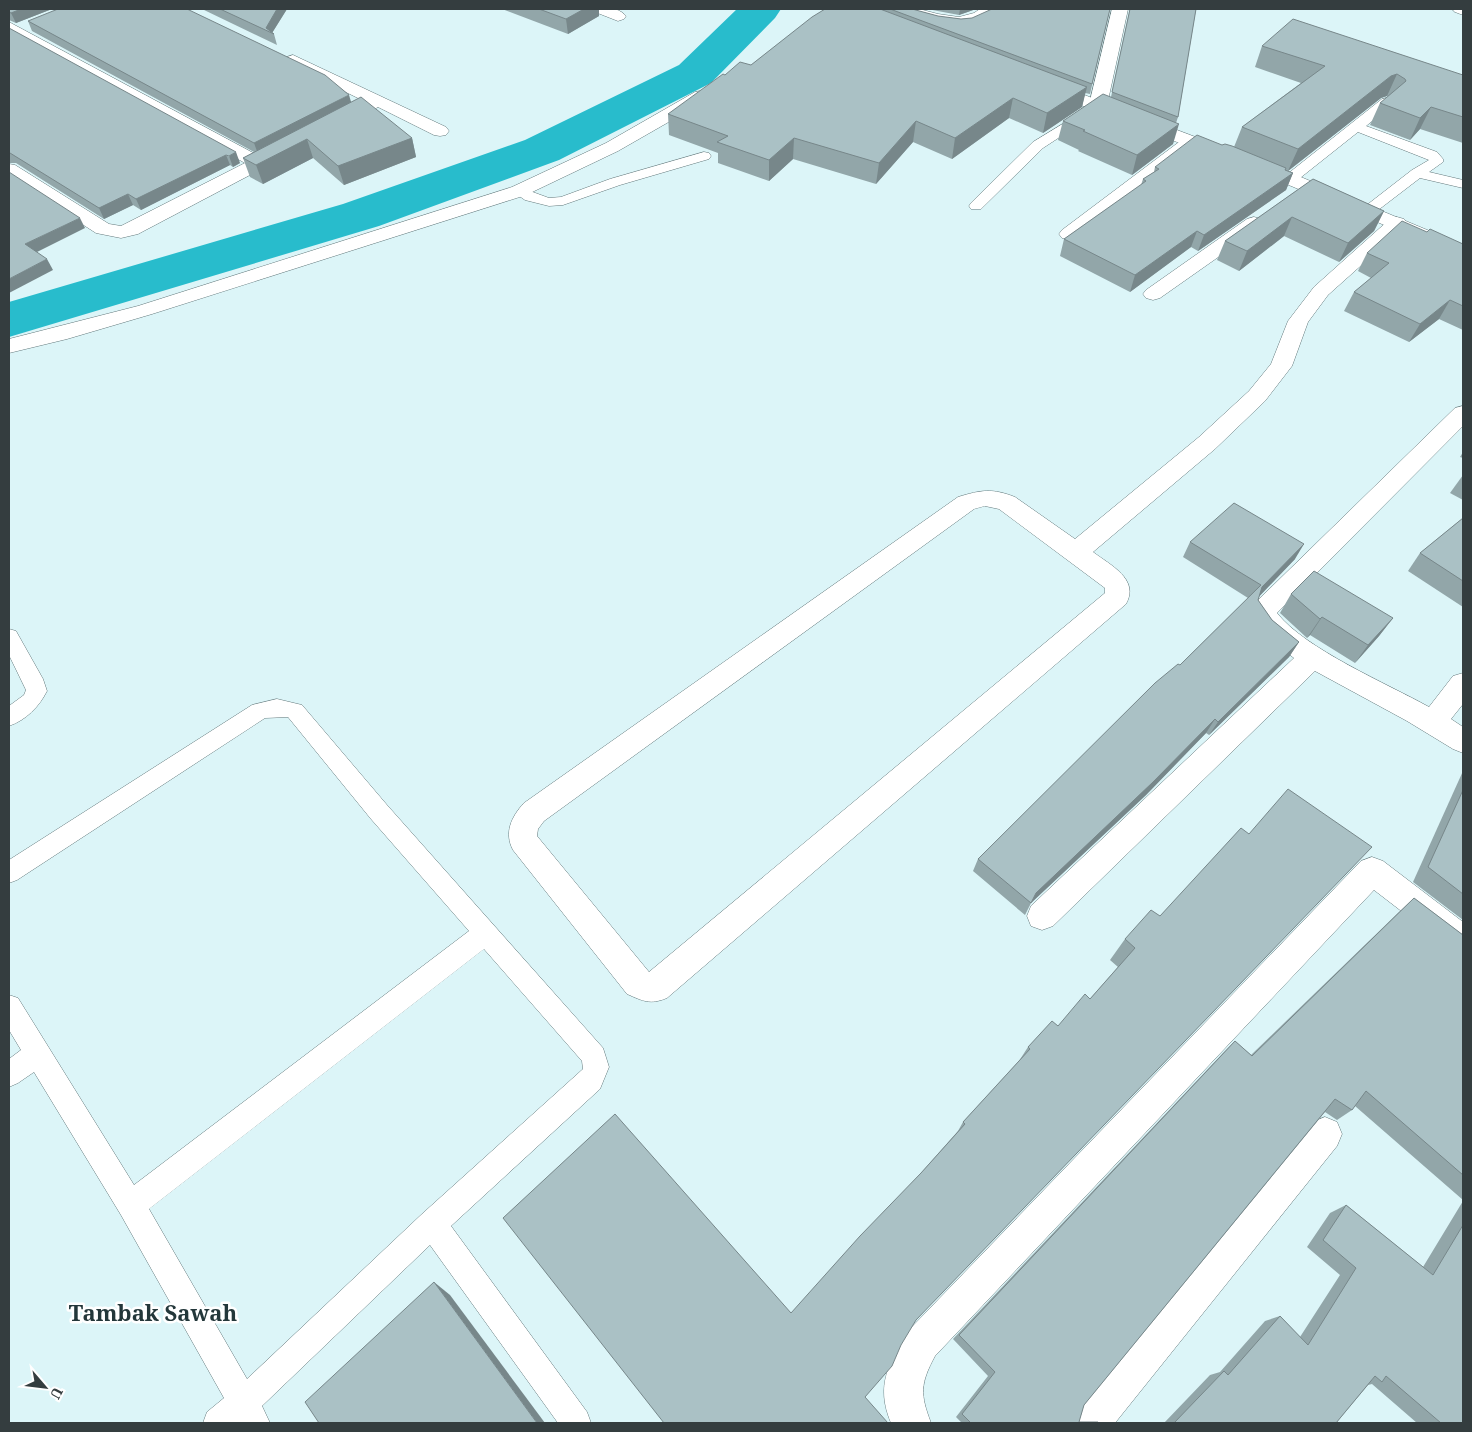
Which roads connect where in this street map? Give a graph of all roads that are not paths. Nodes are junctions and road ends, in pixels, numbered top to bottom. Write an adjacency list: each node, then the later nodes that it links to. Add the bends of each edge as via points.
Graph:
1 (600, 9): 5 (street)
2 (904, 9): 3 (street, via 962,22 974,20)
3 (989, 9)
4 (1120, 9): 13 (street)
5 (618, 16)
6 (33, 23): 7 (street)
7 (11, 30): 20 (street)
8 (281, 55): 11 (street)
9 (1035, 81): 13 (street)
10 (715, 88): 25 (street, via 590,160)
11 (376, 101): 15 (street); 16 (street)
12 (1387, 102): 14 (lane)
13 (1098, 105): 17 (street); 26 (lane, via 1038,144)
14 (1357, 127): 22 (lane, via 1436,159); 24 (lane)
15 (326, 128)
16 (440, 131)
17 (1192, 140): 24 (street); 30 (street)
18 (292, 145): 20 (street)
19 (704, 156): 25 (lane, via 563,201 549,202)
20 (258, 163): 21 (street, via 131,230 121,232 103,229)
21 (9, 169)
22 (1417, 173): 23 (lane); 27 (lane)
23 (1463, 184)
24 (1296, 187): 27 (street)
25 (519, 191): 33 (street, via 145,310)
26 (976, 206)
27 (1368, 211): 29 (street)
28 (1266, 214): 32 (street)
29 (1398, 223): 31 (street); 35 (street, via 1321,291 1298,321 1281,366 1257,396 1207,444)
30 (1068, 234)
31 (1463, 252)
32 (1153, 294)
33 (9, 346)
34 (1463, 413): 37 (street, via 1264,610 1265,618 1274,628)
35 (1076, 552): 35 (street, via 1116,583 1118,593 1114,602 656,987 638,983 523,840 524,826 534,812 966,503 985,498 1007,503)
36 (9, 637): 39 (lane, via 37,691 31,701)
37 (1313, 656): 40 (street); 43 (street)
38 (1463, 684): 40 (street)
39 (9, 717)
40 (1433, 722): 41 (street)
41 (1463, 740)
42 (9, 873): 44 (lane, via 259,711 283,707 295,711)
43 (1042, 916)
44 (486, 933): 50 (lane); 51 (lane, via 592,1053 596,1070 591,1080)
45 (1463, 940): 55 (street, via 1372,871 922,1343 902,1383)
46 (9, 1007): 47 (lane)
47 (38, 1054): 48 (lane); 50 (lane)
48 (9, 1074)
49 (1325, 1134): 56 (street)
50 (131, 1206): 52 (lane)
51 (432, 1224): 52 (lane); 54 (lane)
52 (249, 1413): 53 (lane)
53 (218, 1423)
54 (576, 1423)
55 (911, 1423)
56 (1090, 1423)

